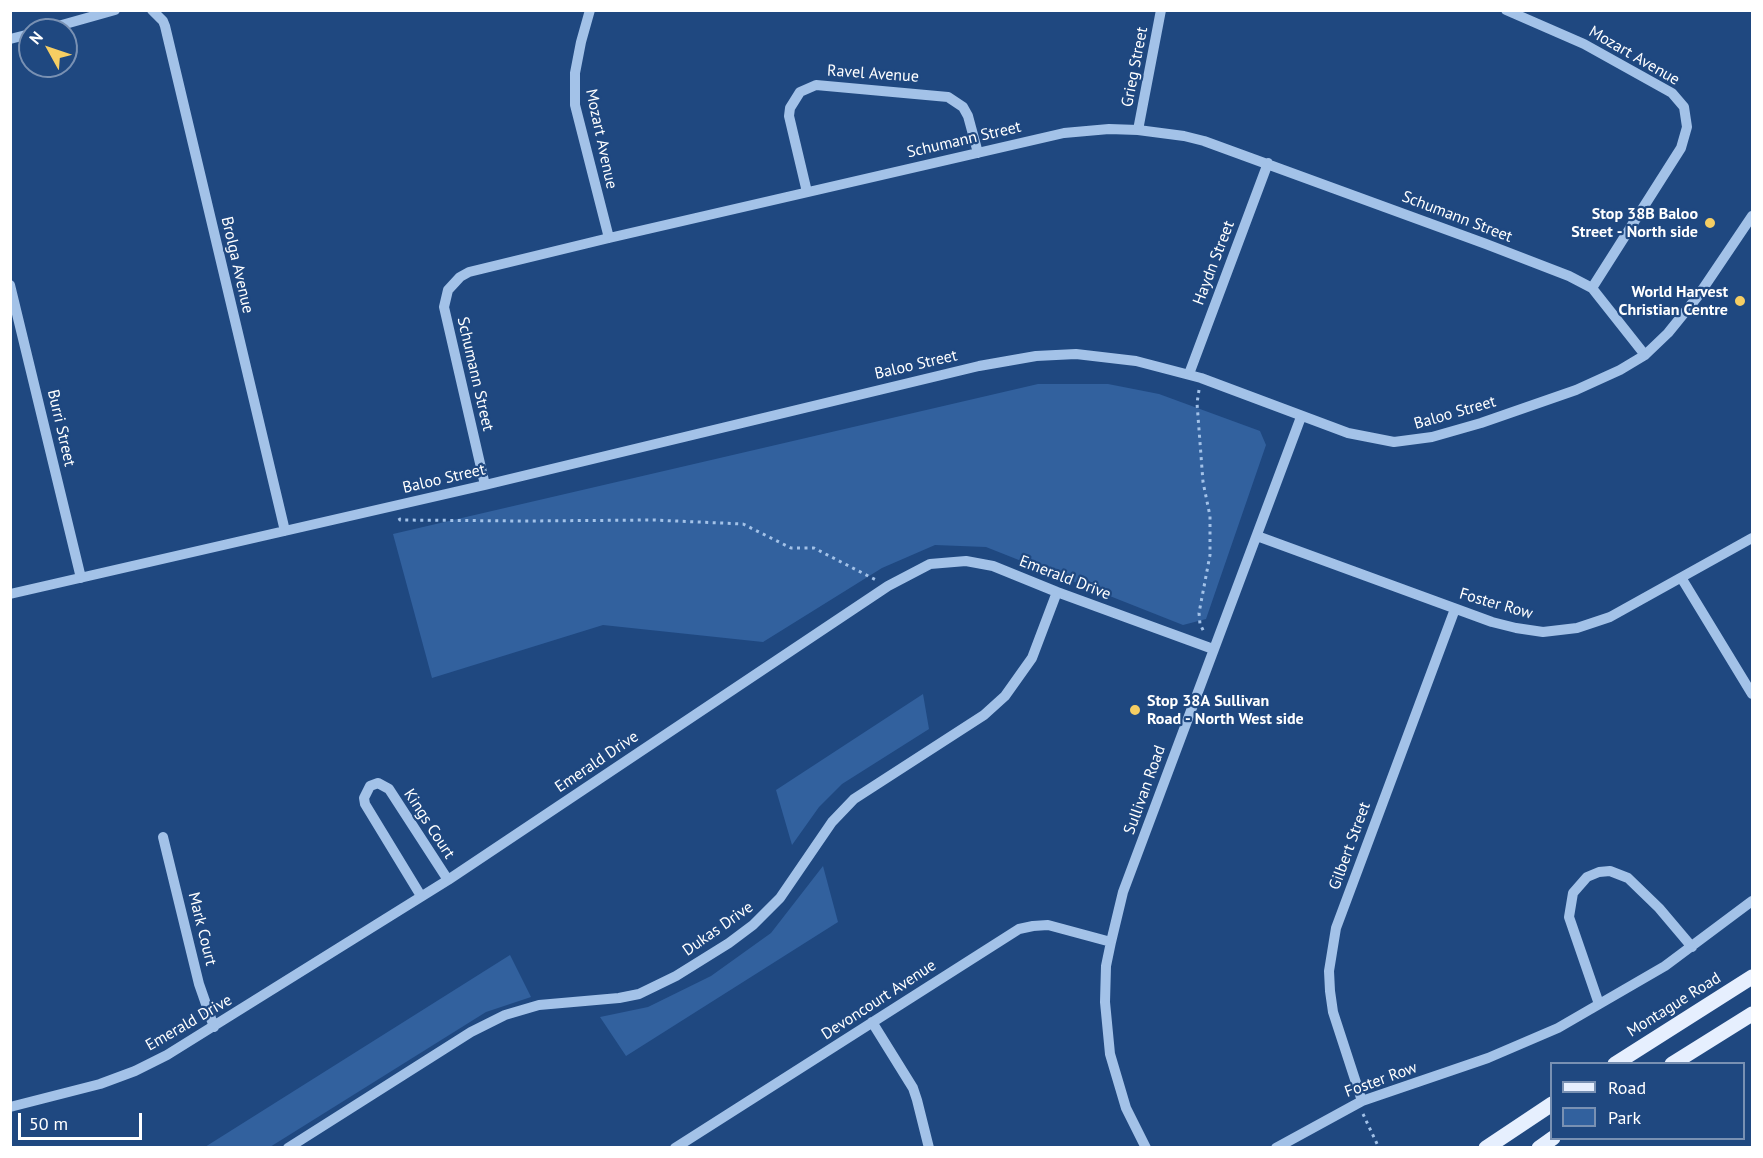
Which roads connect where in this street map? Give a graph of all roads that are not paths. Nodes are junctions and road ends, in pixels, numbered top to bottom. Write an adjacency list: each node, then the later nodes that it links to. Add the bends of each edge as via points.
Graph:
1 (115, 10): 6 (street)
2 (152, 10): 19 (street, Brolga Avenue, via 165,26)
3 (590, 10): 12 (street, Mozart Avenue, via 574,88 579,125)
4 (1161, 10): 7 (street, Grieg Street)
5 (1506, 10): 14 (street, Mozart Avenue, via 1584,44 1672,93 1684,107 1687,127 1681,148)
6 (78, 20)
7 (1138, 129): 8 (street, Schumann Street, via 1064,134); 9 (street, Schumann Street, via 1204,141)
8 (978, 153): 10 (street, Schumann Street); 10 (street, Ravel Avenue, via 963,107 948,97 816,85 800,92 789,116)
9 (1268, 163): 14 (street, Schumann Street, via 1497,248); 16 (street, Haydn Street)
10 (807, 192): 12 (street, Schumann Street)
11 (1752, 216): 15 (street, Baloo Street, via 1698,296)
12 (609, 238): 18 (street, Schumann Street, via 469,272 448,290 444,307)
13 (10, 285): 22 (street, Burri Street)
14 (1592, 288): 15 (street, Schumann Street)
15 (1645, 356): 17 (street, Baloo Street, via 1576,390 1424,439 1382,441)
16 (1189, 374): 17 (street, Baloo Street); 18 (street, Baloo Street, via 1098,356 1011,360)
17 (1301, 417): 20 (street, Sullivan Road)
18 (485, 485): 19 (street, Baloo Street)
19 (285, 531): 22 (street, Baloo Street)
20 (1257, 536): 26 (street, Foster Row); 27 (street, Sullivan Road)
21 (1752, 538): 23 (street, Foster Row)
22 (81, 578): 25 (street, Baloo Street)
23 (1682, 579): 26 (street, Foster Row, via 1610,617 1558,631 1516,628); 28 (street)
24 (1057, 592): 27 (street, Emerald Drive); 30 (street, Emerald Drive, via 993,566 966,561 930,564 888,586); 45 (street, Dukas Drive, via 1032,658 1005,696 984,715 854,799 832,822 780,898 729,943 639,994 539,1005 489,1023)
25 (10, 594)
26 (1455, 609): 43 (street, Gilbert Street, via 1334,936 1329,971 1333,1012)
27 (1213, 650): 33 (street, Sullivan Road, via 1124,892)
28 (1752, 694)
29 (163, 837): 39 (street, Mark Court, via 199,984)
30 (448, 880): 31 (street, Emerald Drive); 31 (street, Kings Court, via 388,789 378,783 369,786 365,804)
31 (421, 896): 39 (street, Emerald Drive)
32 (1752, 901): 34 (street, Foster Row)
33 (1111, 942): 38 (street, Devoncourt Avenue, via 1057,926 1024,927); 48 (street, Sullivan Road, via 1105,1002 1110,1054 1126,1108)
34 (1692, 947): 36 (street, Foster Row); 36 (street, via 1628,878 1610,871 1587,877 1573,894 1569,916)
35 (1752, 977): 40 (main road, Montague Road)
36 (1599, 1004): 43 (street, Foster Row, via 1558,1029 1514,1048)
37 (1752, 1014): 41 (main road)
38 (872, 1022): 46 (street, Devoncourt Avenue); 47 (street, via 913,1088)
39 (214, 1027): 44 (street, Emerald Drive, via 123,1076)
40 (1618, 1062)
41 (1675, 1062)
42 (1550, 1105): 50 (main road)
43 (1362, 1106): 49 (street, Foster Row)
44 (10, 1107)
45 (288, 1148)
46 (675, 1148)
47 (928, 1148)
48 (1146, 1148)
49 (1276, 1148)
50 (1486, 1148)

